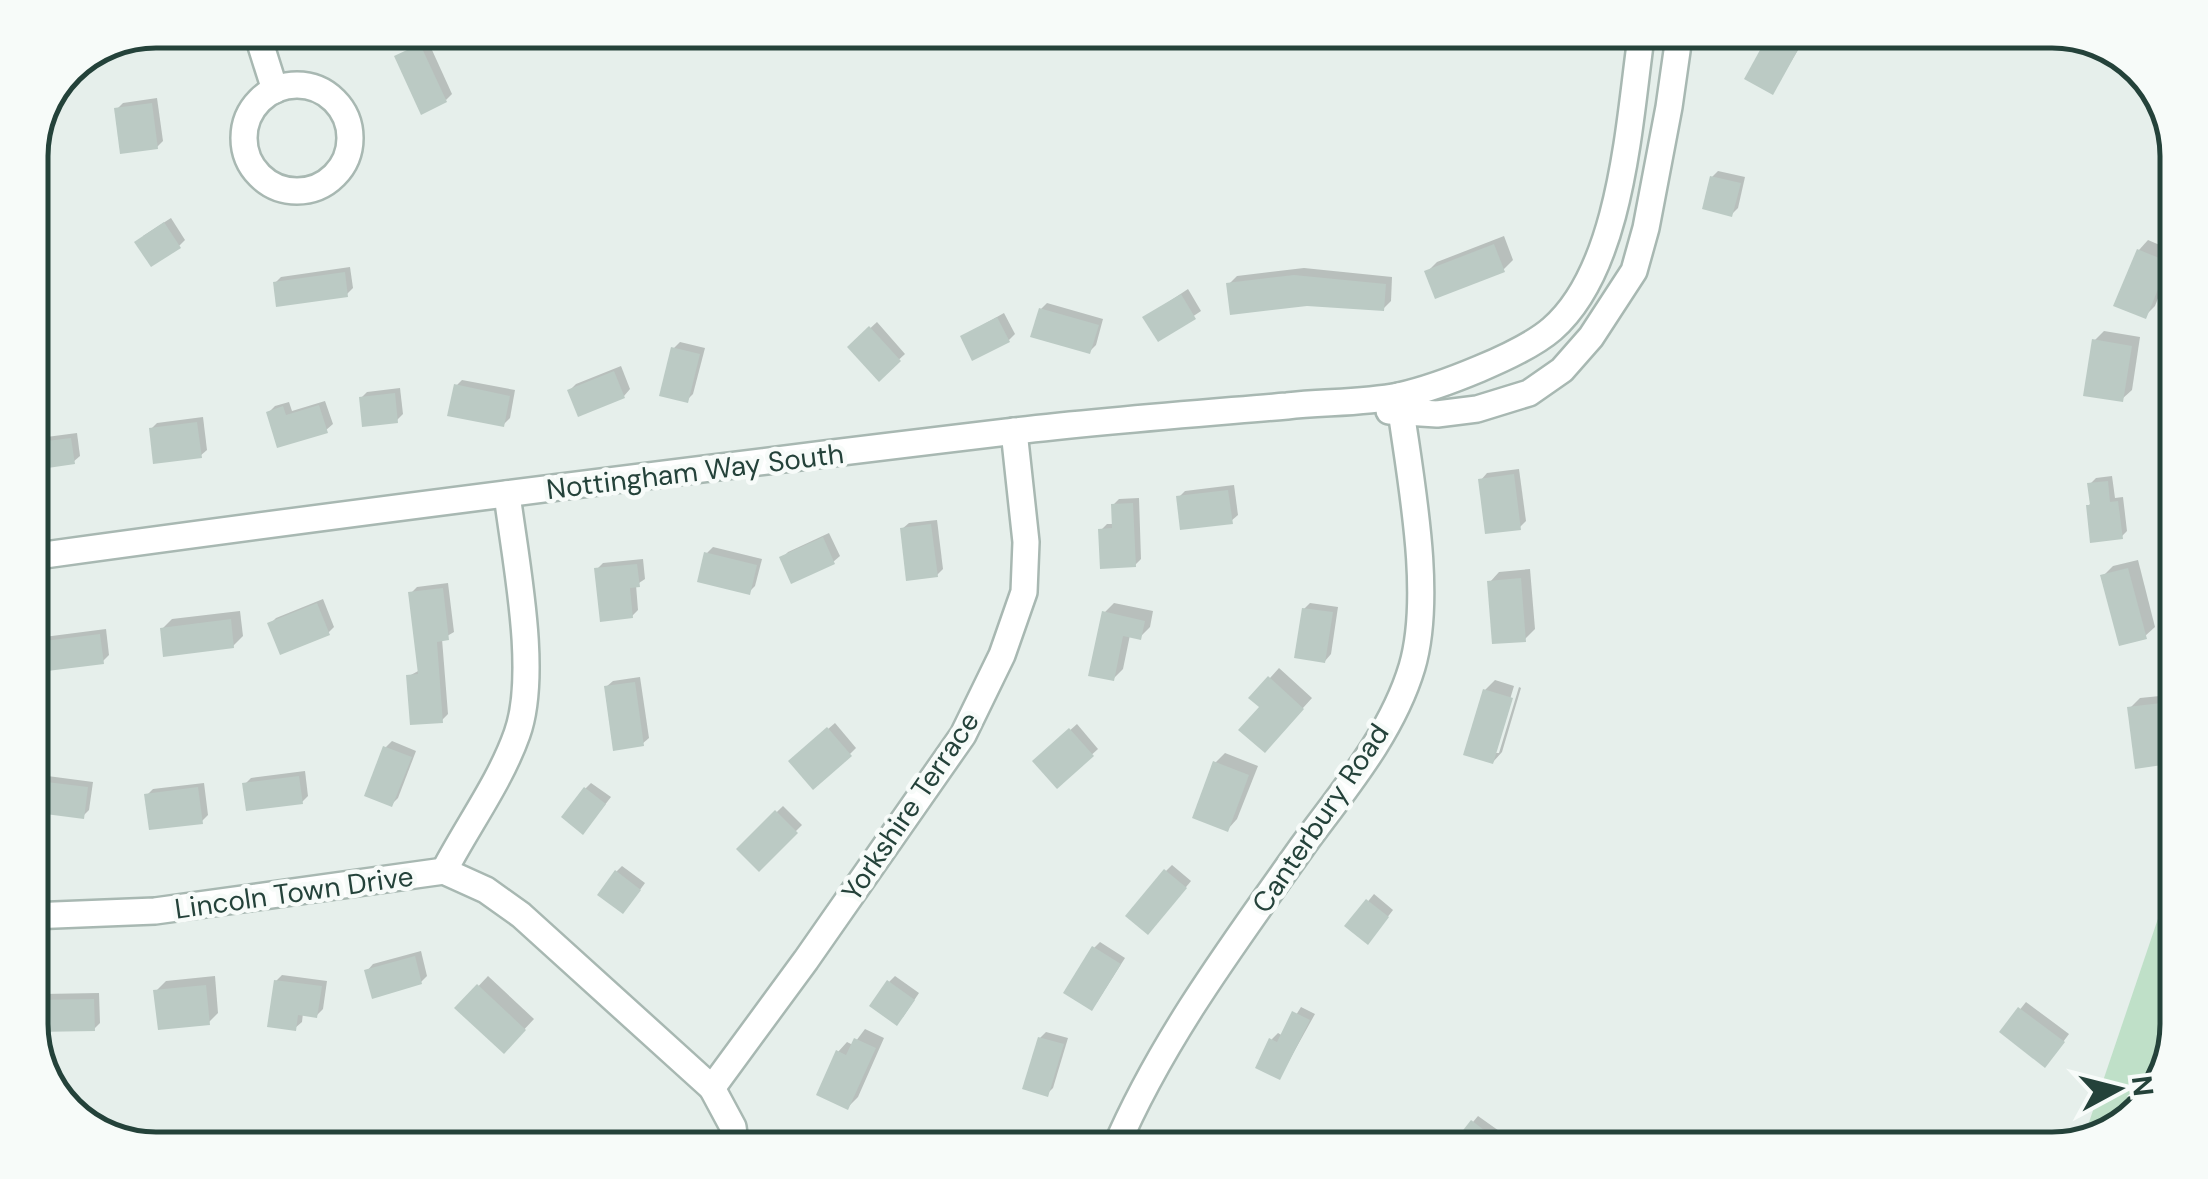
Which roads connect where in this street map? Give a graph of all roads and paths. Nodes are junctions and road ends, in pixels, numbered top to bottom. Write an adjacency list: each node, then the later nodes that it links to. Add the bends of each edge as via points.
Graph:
1 (262, 48): 4 (street)
2 (1639, 48): 5 (street, Nottingham Way South, via 1608,228 1599,264 1576,303 1522,351)
3 (1678, 48): 5 (street, Nottingham Way South, via 1646,228 1634,271 1613,308 1562,370 1529,392 1438,414)
4 (275, 90): 4 (street, via 312,87 334,99 347,121 346,158 322,185 284,190 261,178 247,156 248,118)
5 (1400, 405): 6 (street, Nottingham Way South, via 1362,399); 13 (street, Canterbury Road, via 1419,576 1412,666 1375,745 1246,926 1140,1090)
6 (1014, 431): 7 (street, Nottingham Way South); 11 (street, Yorkshire Terrace, via 1026,542 1020,606 1002,655 963,735)
7 (507, 494): 8 (street, Nottingham Way South); 9 (street, via 523,629 519,729)
8 (48, 555)
9 (444, 871): 10 (street, Lincoln Town Drive, via 155,911); 11 (street, Lincoln Town Drive, via 520,915)
10 (48, 915)
11 (712, 1088): 12 (street, Lincoln Town Drive)
12 (734, 1132)
13 (1122, 1132)

